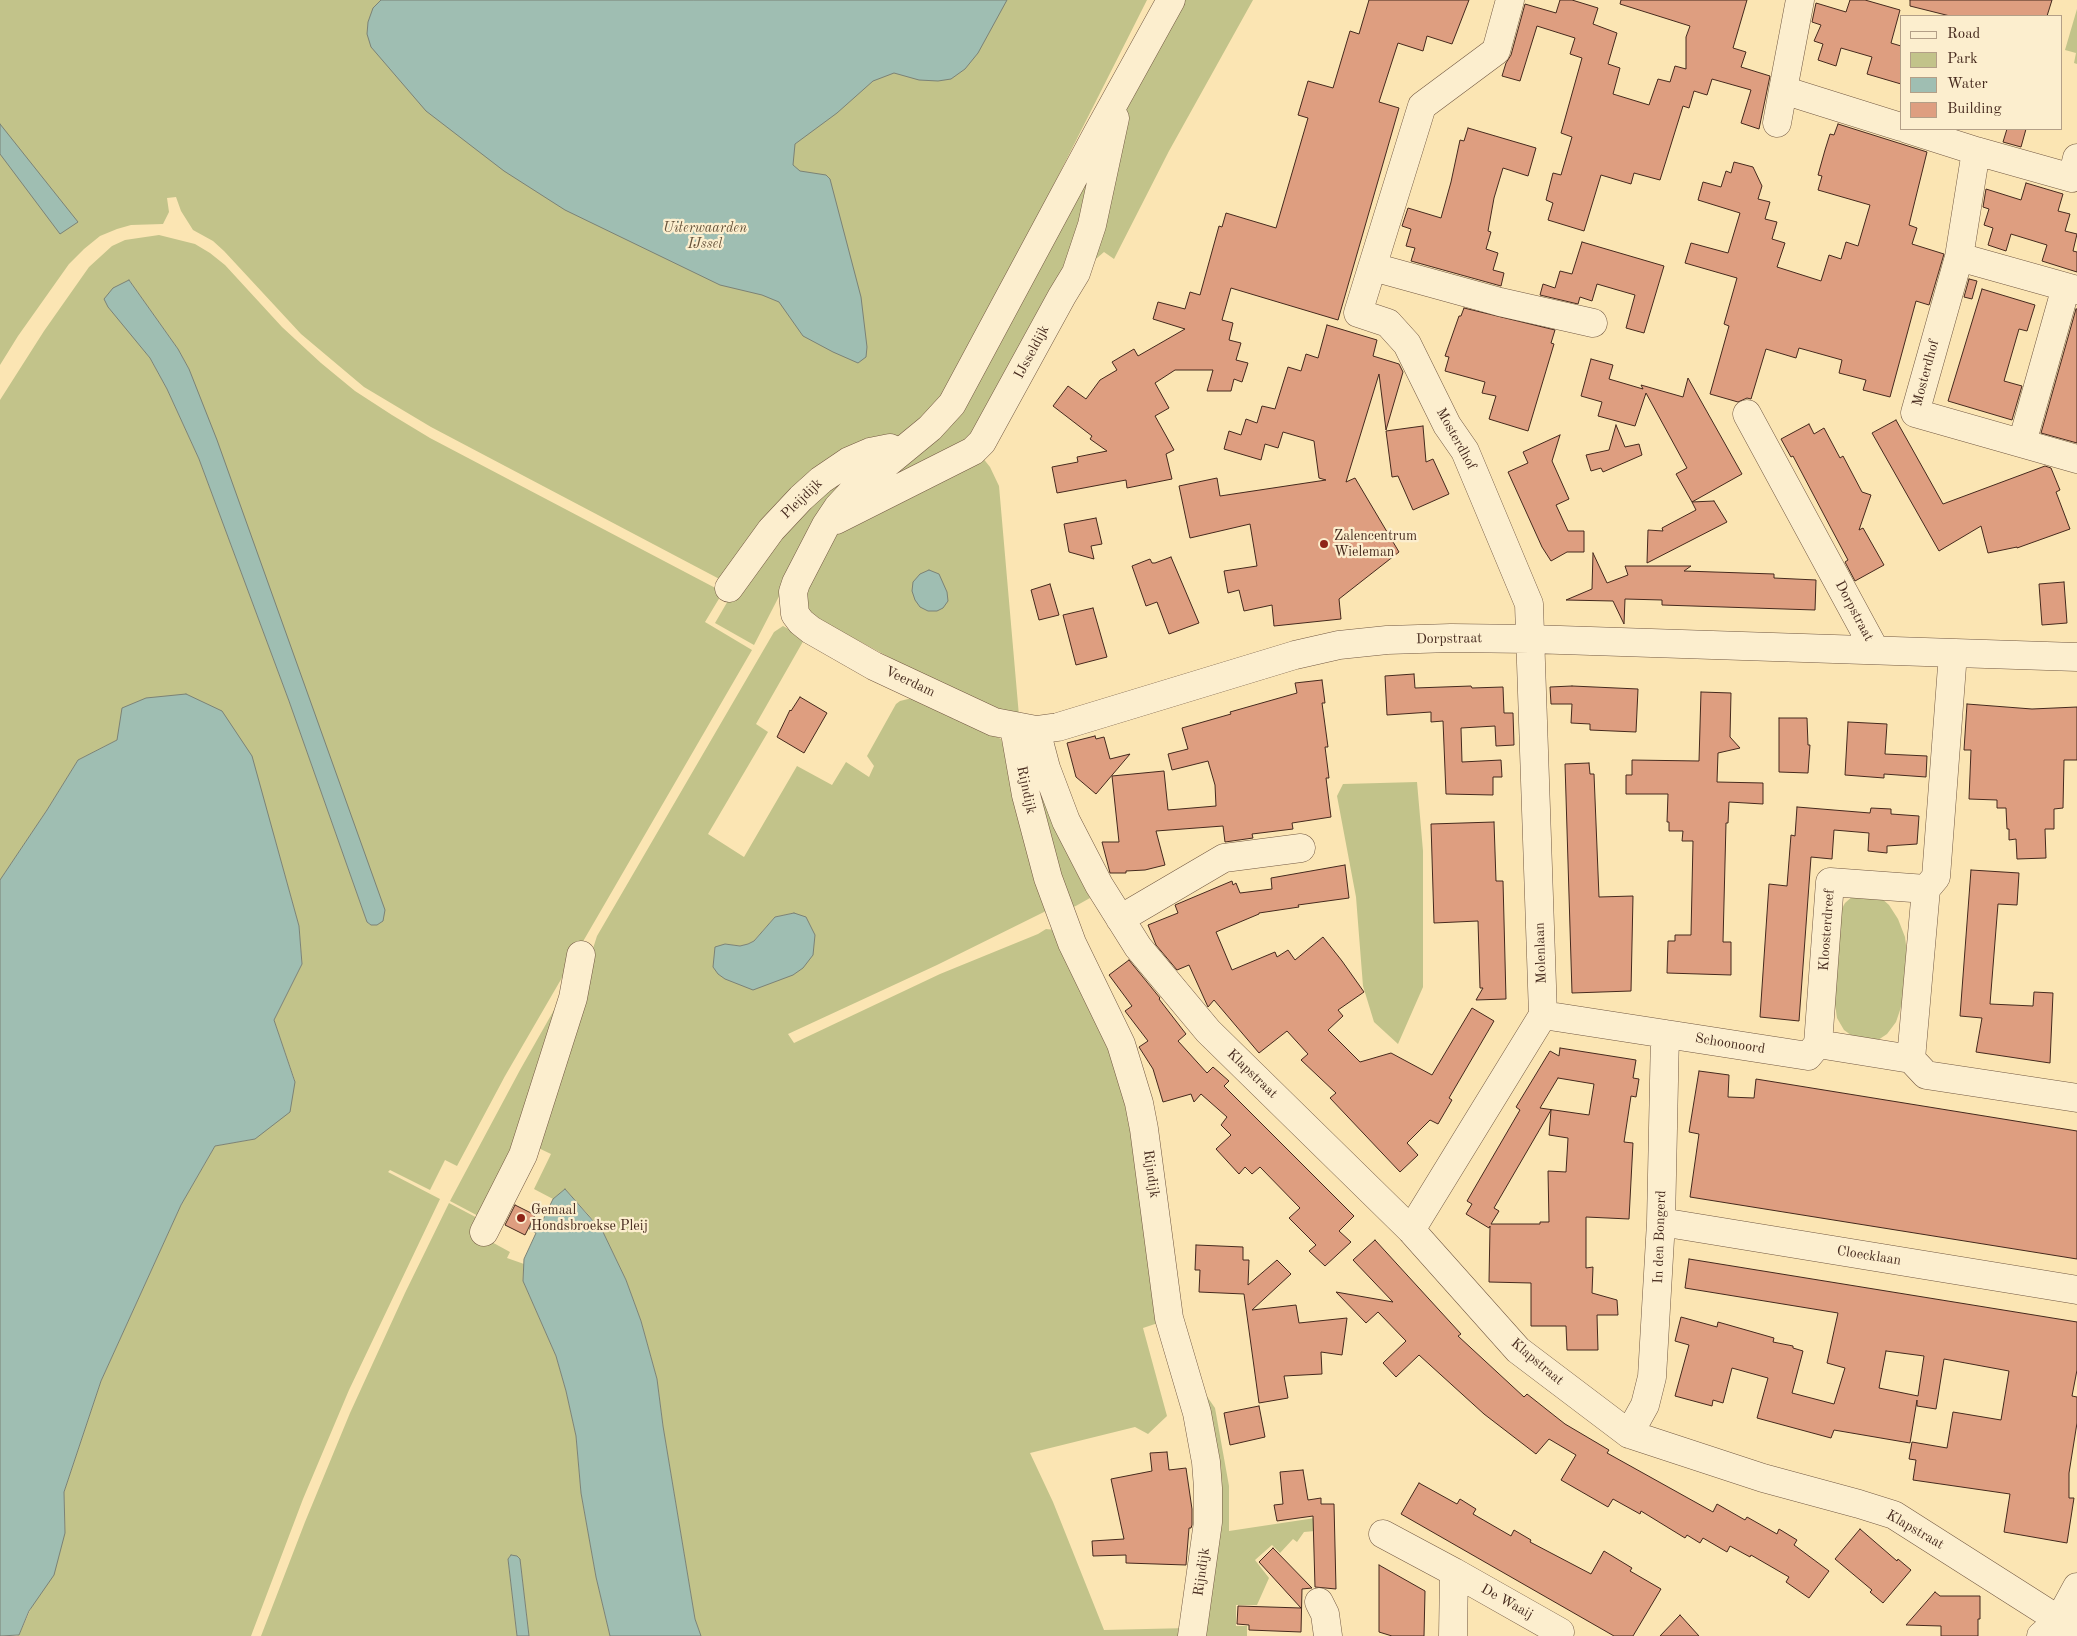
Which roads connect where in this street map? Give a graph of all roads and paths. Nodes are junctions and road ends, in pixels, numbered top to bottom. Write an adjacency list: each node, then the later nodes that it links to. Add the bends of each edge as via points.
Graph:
1 (1171, 0): 4 (street, IJsseldijk)
2 (1510, 0): 12 (street, Mosterdhof, via 1496,51 1422,106)
3 (1800, 0): 5 (street)
4 (1121, 90): 17 (street, IJsseldijk, via 962,388 941,417); 19 (street, IJsseldijk, via 1092,225 1076,273 982,442 973,450)
5 (1783, 90): 6 (street); 7 (street)
6 (1777, 123)
7 (1900, 127)
8 (1910, 130): 9 (street)
9 (1976, 151): 10 (street, via 2072,178); 11 (street, Mosterdhof)
10 (2077, 158)
11 (1959, 256): 13 (street); 16 (street, Mosterdhof, via 1915,413)
12 (1373, 267): 14 (street, via 1500,302); 22 (street, Mosterdhof, via 1358,313 1388,323 1407,344 1447,425 1465,451 1529,604)
13 (2071, 289): 16 (street)
14 (1593, 323)
15 (1747, 414): 23 (street, Dorpstraat)
16 (2022, 443): 18 (street, Mosterdhof)
17 (899, 452): 19 (street, IJsseldijk, via 851,493); 20 (street, Pleijdijk, via 890,448 870,452 848,461 822,480 800,498 771,530)
18 (2077, 459)
19 (826, 525): 21 (street, IJsseldijk, via 796,583 793,592)
20 (729, 588)
21 (795, 614): 26 (street, Veerdam, via 811,630 874,666 994,722)
22 (1530, 639): 23 (street, Dorpstraat); 26 (street, Dorpstraat, via 1442,638 1339,644 1058,727); 31 (street, Molenlaan)
23 (1875, 650): 24 (street, Dorpstraat)
24 (1953, 653): 25 (street, Dorpstraat); 28 (street, via 1936,877)
25 (2077, 657)
26 (1025, 728): 29 (street, Klapstraat, via 1046,768 1066,821); 47 (street, Rijndijk, via 1026,795 1048,878 1072,943 1121,1044 1139,1102 1169,1318 1197,1413 1206,1462 1208,1522)
27 (1301, 848): 29 (street, via 1224,858)
28 (1926, 889): 33 (street, Kloosterdreef, via 1830,882); 34 (street)
29 (1120, 919): 37 (street, Klapstraat, via 1138,947 1208,1031)
30 (581, 955): 38 (street, via 532,1159)
31 (1543, 1015): 32 (street, Schoonoord); 37 (street)
32 (1665, 1034): 33 (street, Schoonoord, via 1808,1056); 36 (street, In den Bongerd)
33 (1818, 1044): 34 (street)
34 (1918, 1067): 35 (street)
35 (2077, 1098)
36 (1661, 1222): 39 (street, Cloecklaan); 40 (street, In den Bongerd, via 1652,1377 1644,1405)
37 (1411, 1230): 40 (street, Klapstraat, via 1518,1350)
38 (484, 1232)
39 (2077, 1290)
40 (1629, 1434): 45 (street, Klapstraat, via 1763,1478 1894,1515)
41 (1384, 1534): 42 (street, De Waaij)
42 (1454, 1572): 46 (street, De Waaij); 49 (street)
43 (2077, 1587): 45 (street)
44 (1319, 1602): 48 (street, via 1326,1614)
45 (2059, 1628)
46 (1561, 1635)
47 (1192, 1636)
48 (1328, 1636)
49 (1453, 1636)

